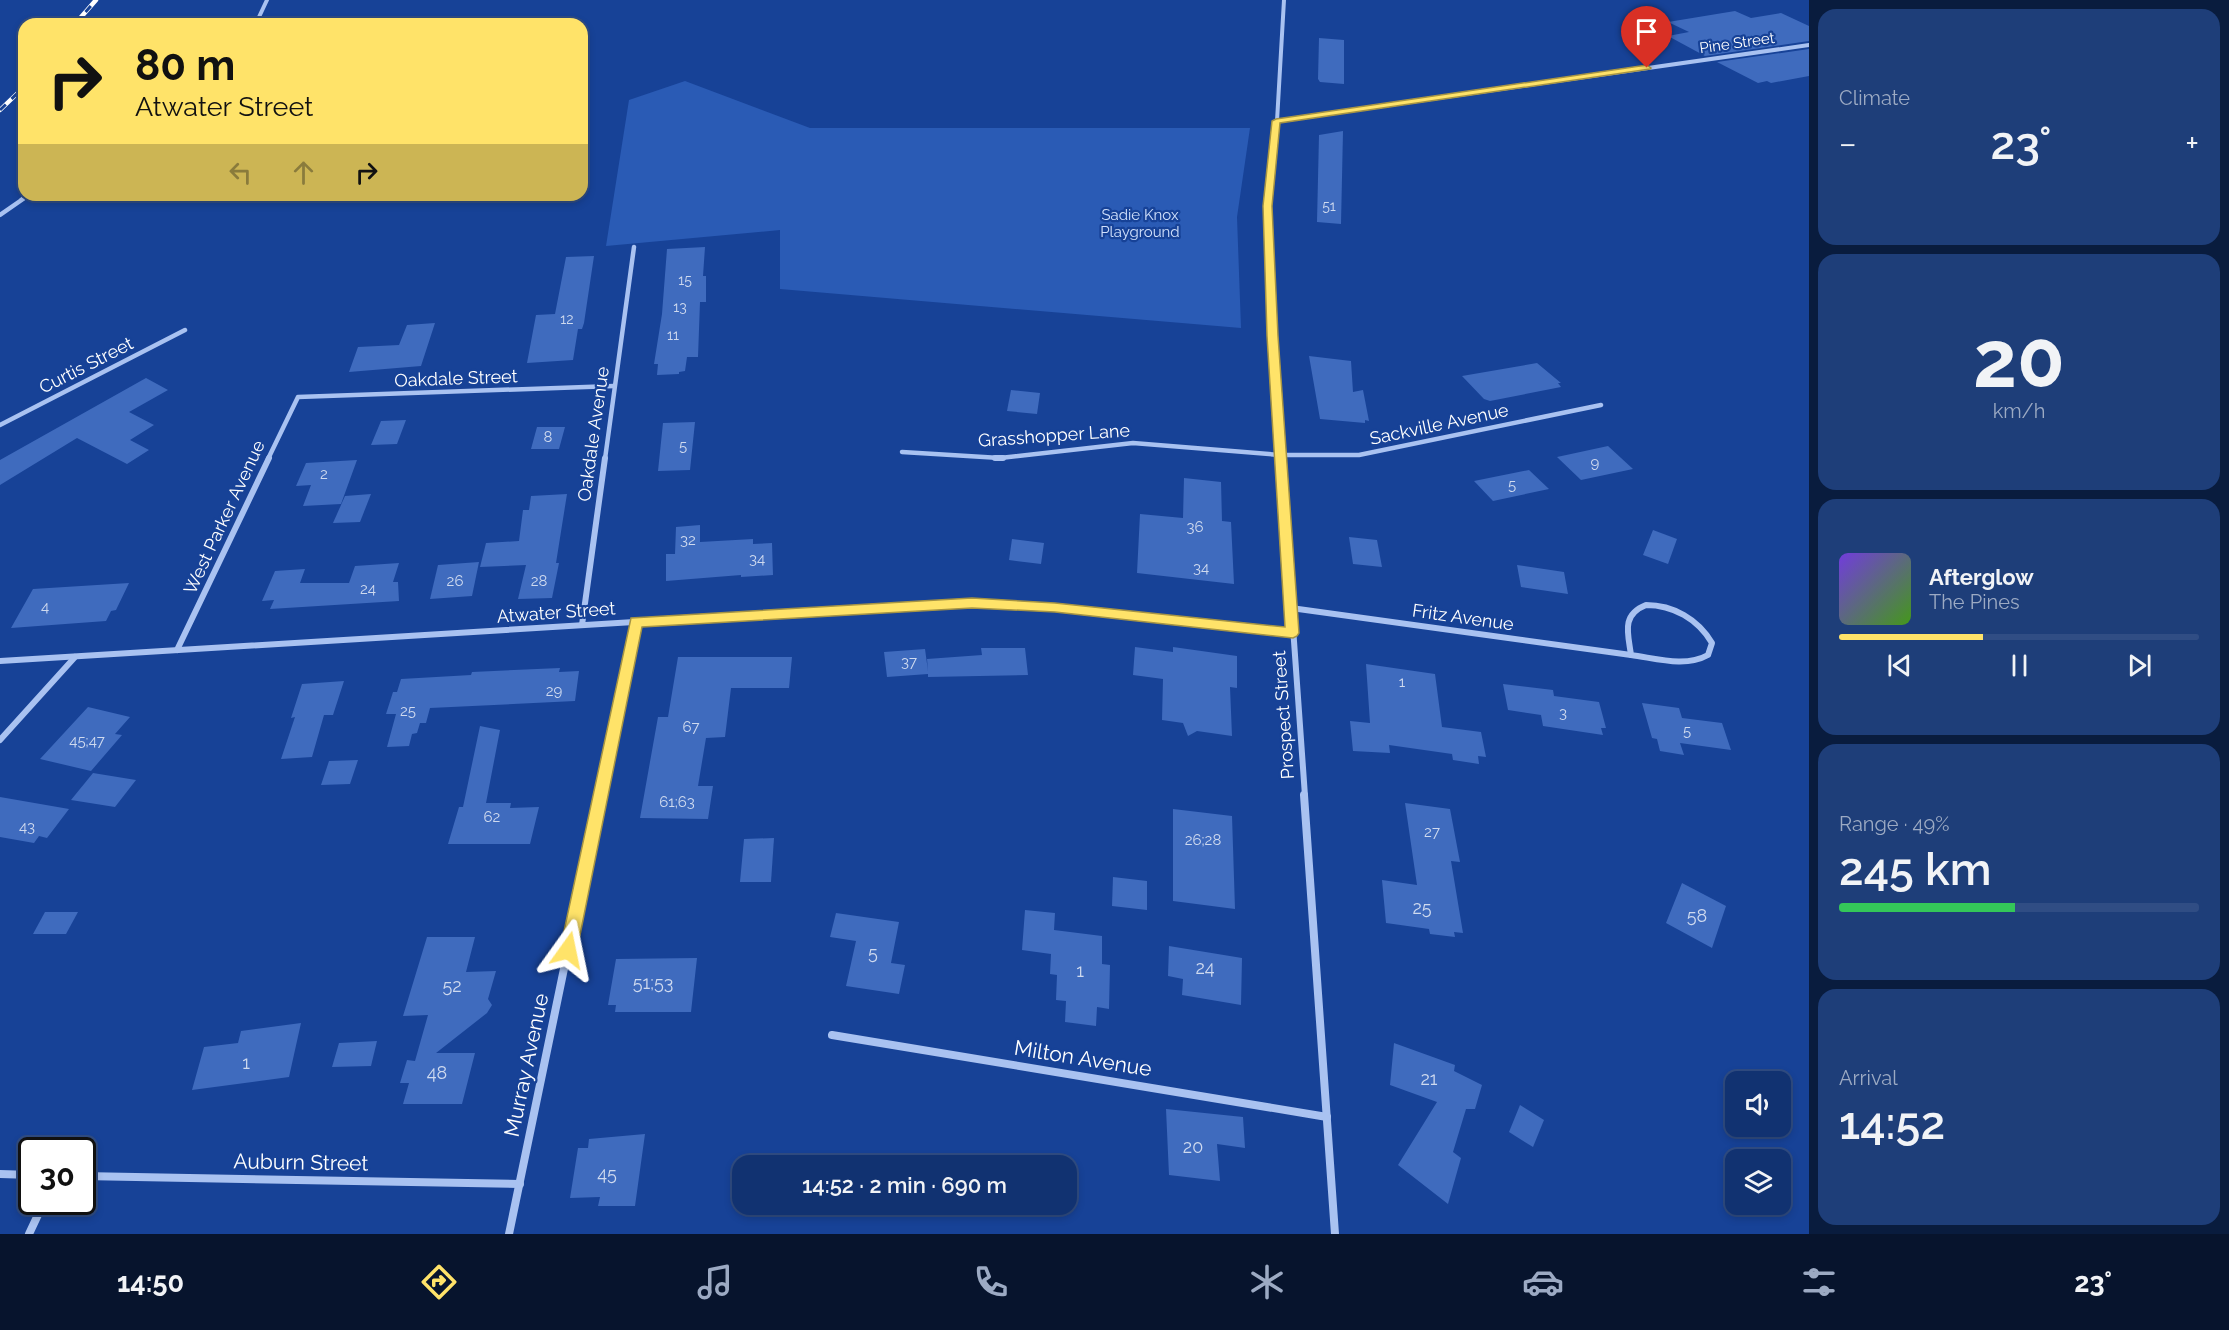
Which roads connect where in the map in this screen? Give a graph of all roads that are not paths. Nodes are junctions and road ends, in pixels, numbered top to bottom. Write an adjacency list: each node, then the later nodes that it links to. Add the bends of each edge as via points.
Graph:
1 (267, 0): 3 (street)
2 (1284, 0): 5 (street, Prospect Street)
3 (258, 18)
4 (1809, 45): 5 (street, Pine Street)
5 (1276, 121): 15 (street, Prospect Street, via 1268,206)
6 (20, 201): 7 (street)
7 (0, 215)
8 (634, 246): 10 (street, Oakdale Avenue)
9 (185, 330): 13 (street, Curtis Street)
10 (614, 386): 11 (street, Oakdale Street); 18 (street, Oakdale Avenue)
11 (298, 397): 20 (street, West Parker Avenue)
12 (1601, 405): 15 (street, Sackville Avenue, via 1359,455)
13 (0, 425)
14 (902, 452): 15 (street, Grasshopper Lane, via 1000,458 1133,443)
15 (1280, 455): 16 (street, Prospect Street)
16 (1291, 608): 19 (street, Prospect Street); 21 (street, Fritz Avenue)
17 (636, 622): 18 (street, Atwater Street); 19 (street, Atwater Street, via 972,603 1065,608); 30 (street, Murray Avenue)
18 (582, 625): 20 (street, Atwater Street)
19 (1293, 633): 26 (street, Prospect Street)
20 (177, 650): 22 (street, Atwater Street)
21 (1631, 655): 21 (street, Fritz Avenue, via 1628,621 1633,612 1644,606 1686,614 1706,631 1712,643 1708,655 1695,661)
22 (75, 657): 23 (street, Atwater Street); 24 (street)
23 (0, 662)
24 (0, 740)
25 (832, 1035): 26 (street, Milton Avenue)
26 (1327, 1116): 34 (street, Prospect Street)
27 (0, 1174): 28 (street)
28 (18, 1175)
29 (96, 1176): 30 (street, Auburn Street)
30 (520, 1184): 33 (street, Murray Avenue)
31 (38, 1215): 32 (street)
32 (29, 1234)
33 (509, 1234)
34 (1335, 1234)

